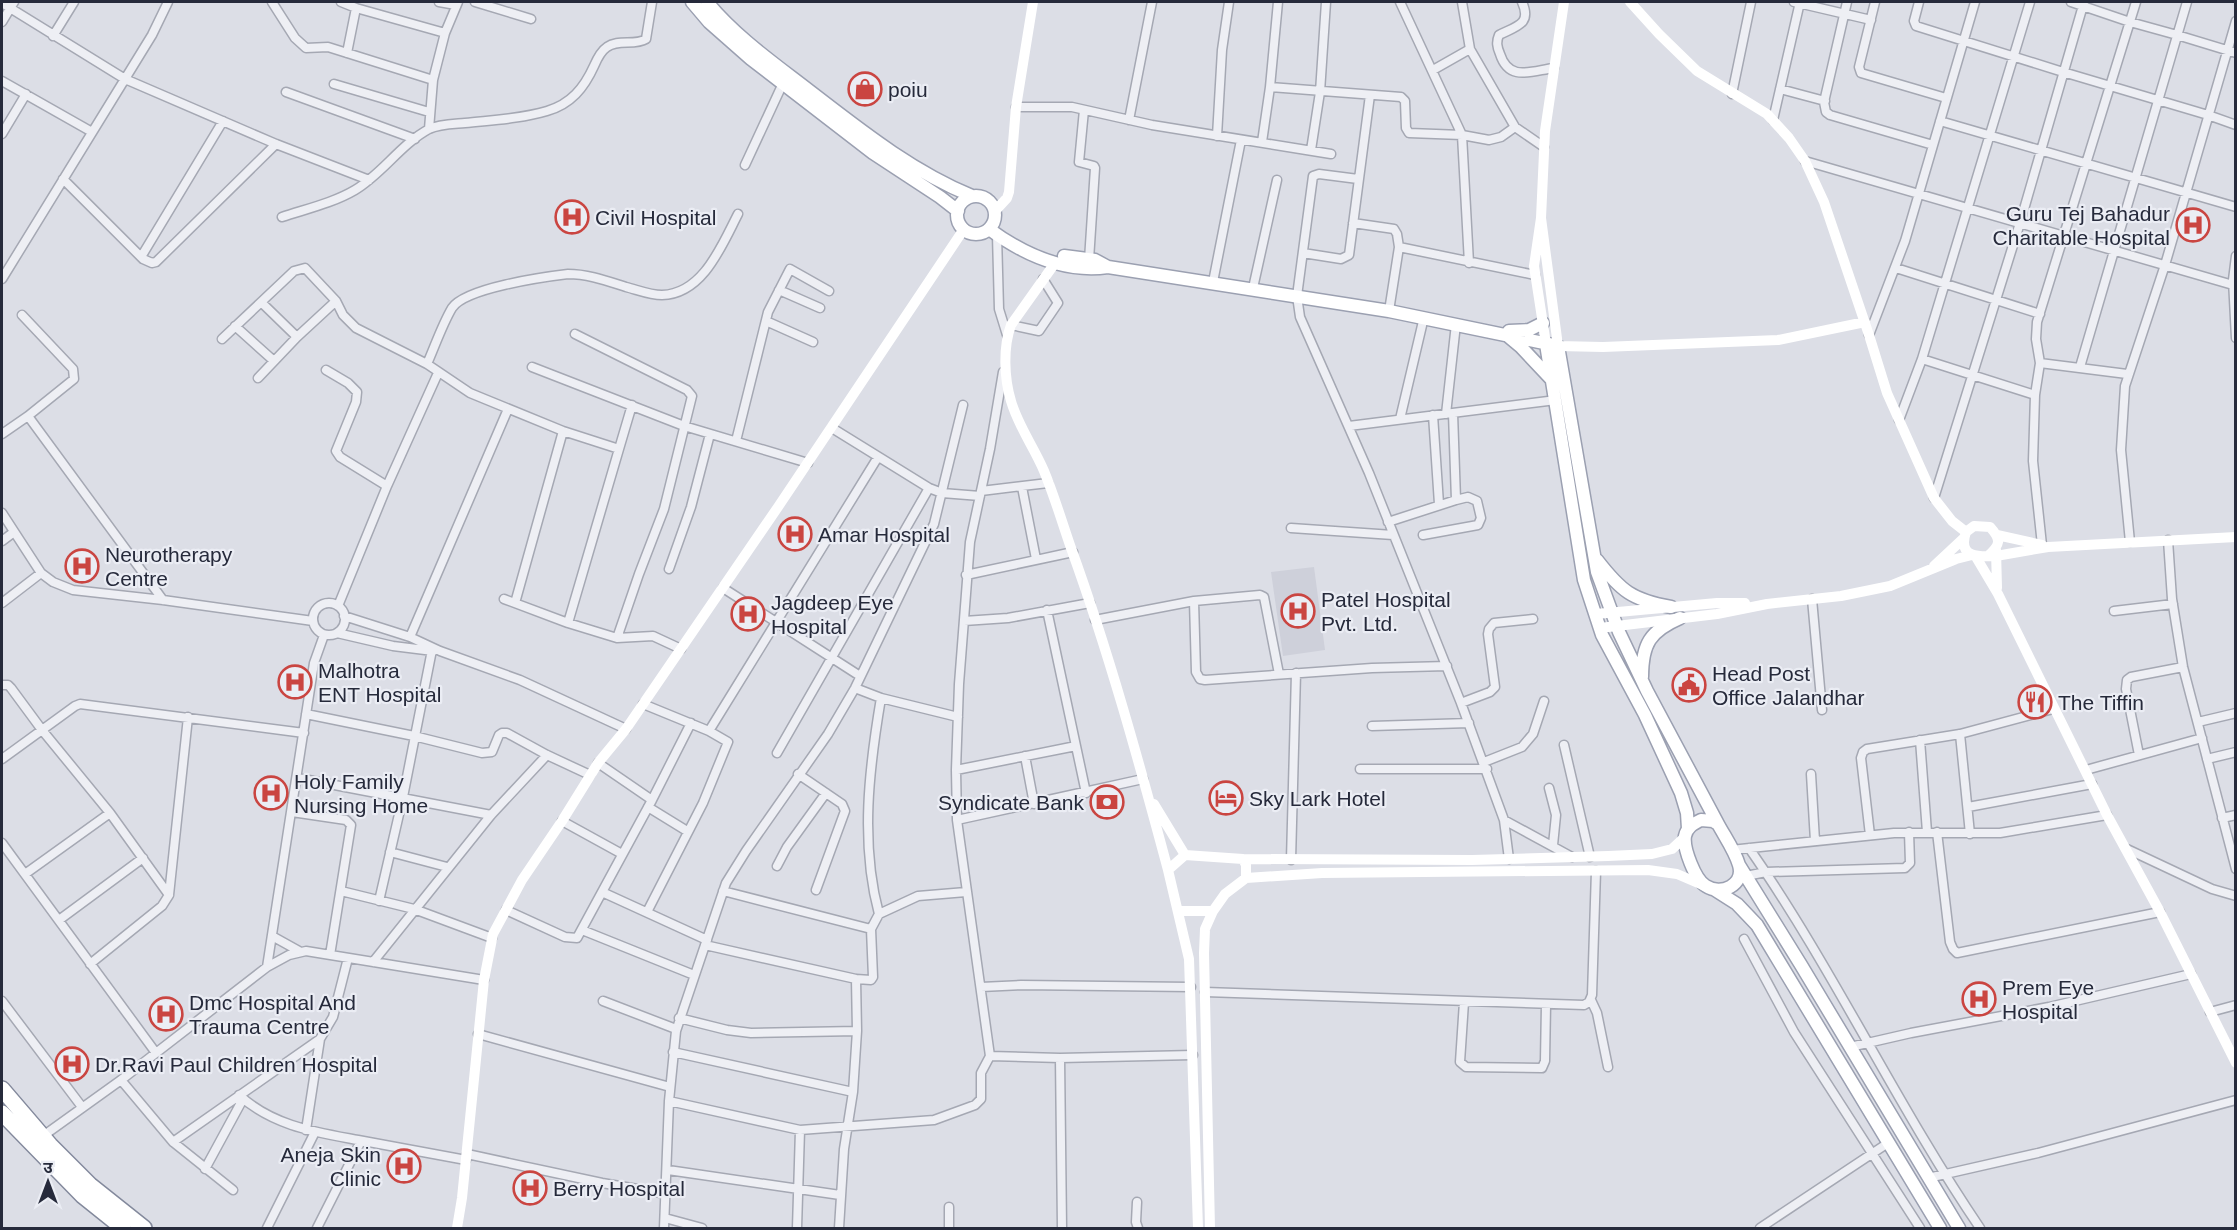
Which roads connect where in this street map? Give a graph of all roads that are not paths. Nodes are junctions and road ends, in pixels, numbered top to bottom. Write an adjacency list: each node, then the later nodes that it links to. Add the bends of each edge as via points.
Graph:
1 (74, 2): 42 (street)
2 (168, 2): 52 (street)
3 (272, 2): 47 (street, via 302,45)
4 (341, 2): 33 (street)
5 (439, 2): 30 (street)
6 (475, 2): 35 (street)
7 (652, 2): 79 (street, via 646,39 607,46 586,84 564,104 518,117)
8 (692, 2): 45 (main road, via 709,22)
9 (707, 2): 45 (main road)
10 (1033, 2): 68 (street)
11 (1152, 2): 73 (street)
12 (1229, 2): 84 (street)
13 (1278, 2): 58 (street)
14 (1326, 2): 61 (street)
15 (1400, 2): 50 (street)
16 (1462, 2): 44 (street)
17 (1522, 2): 49 (street, via 1526,19 1497,39 1502,61 1516,73)
18 (1564, 2): 49 (street)
19 (1630, 2): 63 (street, via 1697,71)
20 (1751, 2): 63 (street)
21 (1798, 2): 34 (street); 59 (street)
22 (1847, 2): 34 (street)
23 (1875, 2): 36 (street)
24 (1919, 2): 43 (street, via 1916,26)
25 (1975, 2): 43 (street)
26 (2030, 2): 48 (street)
27 (2071, 2): 31 (street)
28 (2136, 2): 39 (street)
29 (2187, 2): 41 (street)
30 (457, 3): 40 (street)
31 (2083, 3): 39 (street); 51 (street)
32 (8, 4): 38 (street); 42 (street)
33 (356, 8): 40 (street); 47 (street)
34 (1845, 14): 36 (street); 67 (street)
35 (531, 19)
36 (1871, 20): 65 (street, via 1861,73)
37 (2235, 21): 46 (street)
38 (2, 22)
39 (2130, 22): 41 (street); 57 (street)
40 (445, 33): 54 (street)
41 (2177, 34): 46 (street); 66 (street)
42 (53, 36): 52 (street)
43 (1963, 41): 48 (street); 65 (street)
44 (1470, 49): 50 (street); 78 (street)
45 (751, 52): 53 (main road)
46 (2231, 52): 71 (street)
47 (347, 53): 54 (street)
48 (2013, 56): 51 (street); 83 (street)
49 (1554, 68): 90 (street)
50 (1433, 70): 82 (street)
51 (2063, 72): 57 (street); 92 (street)
52 (125, 79): 75 (street); 80 (street)
53 (786, 79): 72 (main road); 96 (street)
54 (433, 80): 70 (street)
55 (2, 81): 62 (street)
56 (334, 84): 70 (street)
57 (2111, 86): 66 (street); 95 (street)
58 (1270, 87): 61 (street); 87 (street)
59 (1780, 89): 67 (street); 74 (street)
60 (286, 92): 85 (street)
61 (1320, 92): 64 (street); 91 (street)
62 (26, 94): 80 (street); 81 (street)
63 (1732, 94): 74 (street)
64 (1370, 95): 82 (street, via 1403,98 1409,133); 99 (street)
65 (1946, 98): 76 (street)
66 (2156, 100): 71 (street); 97 (street)
67 (1825, 101): 89 (street, via 1824,109 1830,115)
68 (1016, 107): 69 (street, via 1064,106); 113 (street, via 1009,192)
69 (1084, 110): 73 (street); 121 (street, via 1079,162 1095,167)
70 (429, 112): 79 (street)
71 (2208, 115): 77 (street); 102 (street)
72 (835, 117): 104 (main road, via 948,186); 107 (main road, via 873,153)
73 (1129, 120): 84 (street)
74 (1773, 120): 94 (street)
75 (223, 121): 88 (street); 120 (street)
76 (1940, 121): 83 (street); 89 (street)
77 (2235, 125)
78 (1515, 127): 82 (street, via 1495,140); 90 (street)
79 (429, 129): 85 (street)
80 (92, 132): 98 (street)
81 (2, 134)
82 (1462, 135): 123 (street)
83 (1990, 135): 92 (street); 106 (street)
84 (1217, 136): 86 (street)
85 (415, 139): 100 (street)
86 (1240, 140): 87 (street); 131 (street)
87 (1262, 142): 91 (street)
88 (276, 144): 100 (street); 120 (street, via 156,262)
89 (1933, 145): 103 (street)
90 (1544, 147): 110 (street)
91 (1311, 150): 93 (street)
92 (2042, 150): 95 (street); 112 (street)
93 (1330, 154)
94 (1805, 161): 103 (street); 148 (street, via 1824,202)
95 (2087, 164): 97 (street); 115 (street)
96 (745, 165)
97 (2135, 177): 102 (street); 117 (street)
98 (63, 179): 120 (street); 129 (street)
99 (1358, 179): 111 (street); 118 (street, via 1313,176)
100 (369, 180): 109 (street, via 339,198)
101 (1276, 180): 134 (street)
102 (2187, 192): 105 (street); 124 (street)
103 (1918, 193): 106 (street); 127 (street)
104 (972, 196): 107 (main road, via 963,201); 113 (main road, via 992,203)
105 (2235, 207)
106 (1969, 208): 112 (street); 132 (street)
107 (958, 211): 114 (main road)
108 (738, 214): 166 (street, via 719,253 690,286 662,295 568,274 477,292 453,307)
109 (282, 217)
110 (1540, 218): 128 (street); 161 (street)
111 (1353, 223): 116 (street, via 1394,229); 118 (street, via 1349,255 1345,258)
112 (2020, 223): 115 (street); 138 (street)
113 (994, 224): 114 (main road, via 974,234); 121 (main road, via 1037,249); 122 (main road, via 1021,250); 152 (street, via 999,309)
114 (964, 229): 187 (street)
115 (2066, 236): 117 (street); 144 (street)
116 (1399, 247): 123 (street); 143 (street)
117 (2113, 250): 124 (street); 168 (street)
118 (1303, 253): 137 (street)
119 (2235, 256): 125 (street)
120 (141, 257)
121 (1089, 260): 126 (main road)
122 (1055, 263): 126 (main road); 130 (street)
123 (1469, 263): 128 (street)
124 (2165, 265): 133 (street); 171 (street)
125 (2235, 266): 133 (street)
126 (1108, 267): 131 (main road)
127 (1896, 268): 132 (street); 156 (street)
128 (1535, 275): 149 (street)
129 (2, 279)
130 (1043, 279): 152 (street); 152 (street, via 1059,303 1039,331)
131 (1213, 282): 134 (main road)
132 (1945, 284): 138 (street); 163 (street)
133 (2233, 285): 141 (street)
134 (1253, 288): 137 (main road)
135 (779, 290): 136 (street, via 790,269); 142 (street); 147 (street)
136 (829, 291)
137 (1297, 296): 143 (main road); 186 (street, via 1300,317)
138 (1997, 300): 144 (street); 172 (street)
139 (336, 301): 140 (street, via 309,271 300,268); 157 (street); 166 (street, via 356,328)
140 (262, 303): 151 (street); 157 (street)
141 (2234, 304): 158 (street)
142 (820, 308)
143 (1389, 311): 146 (main road)
144 (2040, 314): 165 (street, via 2036,331)
145 (22, 315): 182 (street, via 75,374 71,383)
146 (1424, 317): 150 (main road); 183 (street)
147 (766, 321): 160 (street); 191 (street)
148 (1864, 322): 156 (street); 161 (street, via 1778,340 1603,347)
149 (1543, 323): 153 (main road, via 1529,330); 161 (street)
150 (1456, 324): 153 (main road); 180 (street)
151 (235, 326): 159 (street); 164 (street)
152 (1009, 330): 162 (street)
153 (1490, 332): 155 (main road)
154 (575, 334): 185 (street, via 691,392)
155 (1507, 335): 161 (main road); 174 (main road)
156 (1869, 335): 184 (street)
157 (297, 337): 164 (street)
158 (2235, 338)
159 (222, 339)
160 (813, 342)
161 (1552, 345): 174 (main road); 219 (main road)
162 (1006, 357): 195 (street, via 1011,403); 200 (street)
163 (1922, 359): 172 (street); 184 (street)
164 (274, 361): 173 (street)
165 (2040, 363): 168 (street); 175 (street)
166 (427, 364): 170 (street)
167 (532, 367): 177 (street)
168 (2079, 367): 171 (street)
169 (326, 370): 196 (street, via 357,392 357,402 336,452)
170 (438, 373): 179 (street, via 470,393); 196 (street)
171 (2127, 374): 215 (street, via 2121,450)
172 (1973, 375): 175 (street); 201 (street)
173 (258, 378)
174 (1552, 381): 176 (main road)
175 (2035, 394): 216 (street, via 2033,461)
176 (1556, 400): 180 (street); 242 (main road, via 1584,580)
177 (632, 405): 185 (street); 192 (street)
178 (963, 405): 199 (street)
179 (508, 409): 188 (street); 255 (street)
180 (1450, 413): 181 (street); 202 (street)
181 (1433, 415): 183 (street); 203 (street)
182 (28, 416): 189 (street); 230 (street)
183 (1400, 419): 186 (street)
184 (1899, 420): 201 (street)
185 (684, 426): 190 (street); 256 (street, via 664,509)
186 (1349, 426): 205 (street)
187 (832, 428): 193 (street); 194 (street)
188 (563, 431): 192 (street); 233 (street)
189 (2, 434)
190 (710, 434): 191 (street); 222 (street, via 691,507)
191 (736, 441): 194 (street)
192 (619, 449): 249 (street)
193 (878, 458): 198 (street); 250 (street)
194 (808, 463): 226 (street)
195 (1048, 483): 197 (street); 217 (street)
196 (387, 486): 237 (street)
197 (1022, 487): 200 (street); 221 (street)
198 (929, 488): 199 (street); 259 (street)
199 (942, 493): 200 (street); 264 (street, via 928,538)
200 (980, 493): 225 (street)
201 (1934, 498): 210 (street)
202 (1456, 500): 203 (street); 209 (street, via 1468,497 1477,501 1480,523)
203 (1439, 504): 205 (street)
204 (2, 513): 207 (street)
205 (1388, 522): 208 (street)
206 (1292, 528): 208 (street)
207 (14, 531): 214 (street); 224 (street)
208 (1393, 535): 260 (street)
209 (1424, 535)
210 (1965, 535): 211 (street, via 1974,526 1983,525); 220 (street, via 1964,544); 223 (street)
211 (1997, 535): 216 (street); 218 (street)
212 (2235, 537): 213 (street)
213 (2168, 540): 215 (street); 236 (street)
214 (2, 541)
215 (2130, 542): 216 (street)
216 (2045, 546): 218 (street)
217 (1073, 552): 221 (street); 234 (street)
218 (1993, 554): 220 (street); 227 (street)
219 (1594, 556): 238 (main road, via 1614,583 1632,596); 241 (main road)
220 (1974, 556): 223 (street); 227 (street)
221 (1036, 559): 225 (street)
222 (669, 569)
223 (1929, 571): 229 (street, via 1890,586)
224 (42, 573): 230 (street, via 73,590); 232 (street)
225 (966, 575): 248 (street)
226 (723, 588): 250 (street); 257 (street)
227 (1998, 594): 272 (street)
228 (504, 599): 233 (street)
229 (1812, 599): 235 (street); 273 (street)
230 (163, 600): 247 (street)
231 (1194, 601): 246 (street); 263 (street, via 1253,594 1263,597); 263 (street, via 1196,672 1200,679)
232 (2, 603)
233 (515, 603): 249 (street)
234 (1090, 603): 239 (street); 246 (street)
235 (1767, 604): 238 (street); 244 (street)
236 (2173, 604): 240 (street); 261 (street)
237 (338, 606): 243 (street); 247 (street, via 322,605 313,614)
238 (1671, 607): 241 (street)
239 (1047, 610): 248 (street); 291 (street)
240 (2114, 611)
241 (1611, 612): 242 (street); 251 (main road)
242 (1596, 614): 252 (main road)
243 (344, 616): 253 (street, via 344,624); 255 (street)
244 (1680, 618): 251 (street); 265 (main road, via 1661,626 1644,650)
245 (1533, 619): 270 (street, via 1491,625 1488,634 1495,687)
246 (1095, 620): 308 (street)
247 (313, 621): 254 (street, via 315,629)
248 (964, 621): 277 (street)
249 (568, 623): 256 (street)
250 (776, 623): 259 (street); 284 (street)
251 (1617, 626): 252 (street); 265 (main road)
252 (1600, 628): 331 (main road, via 1681,793)
253 (337, 633): 254 (street); 258 (street)
254 (324, 635): 275 (street, via 314,663)
255 (410, 637): 258 (street)
256 (617, 639): 257 (street, via 653,636)
257 (681, 649): 271 (street)
258 (436, 651): 282 (street, via 520,680); 287 (street)
259 (831, 658): 264 (street); 293 (street)
260 (1447, 666): 262 (street); 270 (street)
261 (2183, 667): 278 (street); 295 (street, via 2127,680)
262 (1296, 673): 263 (street); 348 (street)
263 (1280, 674)
264 (860, 676): 267 (street)
265 (1641, 680): 327 (main road)
266 (2, 685): 283 (street, via 11,688)
267 (855, 688): 268 (street); 304 (street)
268 (881, 698): 277 (street); 373 (street, via 873,745 867,831)
269 (1544, 701): 300 (street, via 1533,734 1522,747)
270 (1461, 703): 280 (street)
271 (643, 704): 279 (street); 282 (street)
272 (2053, 709): 286 (street); 303 (street)
273 (1822, 710)
274 (2235, 713): 278 (street)
275 (306, 714): 285 (street); 287 (street)
276 (188, 717): 283 (street, via 80,704); 285 (street); 364 (street)
277 (957, 717): 302 (street)
278 (2198, 722): 288 (street)
279 (691, 723): 284 (street); 315 (street)
280 (1468, 723): 281 (street); 300 (street)
281 (1372, 726)
282 (626, 729): 299 (street)
283 (42, 730): 297 (street); 319 (street)
284 (709, 731): 328 (street, via 728,740 728,744)
285 (304, 733): 307 (street)
286 (1960, 734): 289 (street); 317 (street)
287 (414, 736): 294 (street, via 487,753 494,751 499,735 504,733); 314 (street)
288 (2202, 738): 295 (street); 298 (street)
289 (1920, 740): 330 (street); 333 (street, via 1867,749 1861,754)
290 (1564, 745): 344 (street)
291 (1076, 746): 296 (street); 313 (street)
292 (2235, 752): 298 (street)
293 (777, 753)
294 (547, 755): 306 (street); 320 (street)
295 (2139, 755): 303 (street)
296 (1025, 756): 302 (street); 316 (street)
297 (2, 759)
298 (2207, 759): 323 (street)
299 (597, 763): 306 (street); 315 (street)
300 (1485, 765): 301 (street); 325 (street)
301 (1360, 769)
302 (956, 770): 324 (street)
303 (2086, 770): 309 (street)
304 (798, 774): 312 (street); 361 (street)
305 (1811, 774): 334 (street)
306 (590, 775): 326 (street)
307 (298, 778): 314 (street); 318 (street)
308 (1143, 779): 311 (street); 313 (street)
309 (2092, 784): 317 (street); 321 (street)
310 (1549, 788): 336 (street, via 1556,816)
311 (1147, 791): 342 (street); 352 (street)
312 (825, 793): 349 (street); 359 (street, via 842,804 845,815)
313 (1086, 793): 316 (street)
314 (403, 797): 320 (street); 340 (street)
315 (650, 803): 328 (street); 341 (street)
316 (1034, 804): 324 (street)
317 (1968, 807): 332 (street)
318 (292, 812): 360 (street, via 349,822 351,830); 377 (street)
319 (110, 813): 345 (street); 356 (street)
320 (491, 814): 350 (street)
321 (2107, 815): 332 (street, via 2000,833); 338 (street)
322 (2235, 815): 323 (street)
323 (2222, 818): 351 (street)
324 (957, 820): 363 (street)
325 (1504, 820): 336 (street); 347 (street)
326 (562, 821): 341 (street); 368 (street)
327 (1718, 824): 331 (main road, via 1701,820); 339 (main road)
328 (687, 831): 371 (street)
329 (1909, 832): 330 (street); 333 (street); 355 (street, via 1910,863 1905,868)
330 (1932, 832): 332 (street); 372 (street, via 1950,942 1958,953)
331 (1687, 833): 344 (street, via 1672,849 1652,854); 358 (main road, via 1685,846 1690,860)
332 (1970, 834)
333 (1870, 835): 334 (street)
334 (1815, 841): 337 (street)
335 (2, 843): 356 (street)
336 (1553, 845): 343 (street)
337 (1749, 848): 339 (street); 355 (street)
338 (2127, 849): 365 (street); 372 (street)
339 (1731, 850): 353 (main road)
340 (390, 852): 350 (street); 366 (street)
341 (622, 854): 362 (street)
342 (1185, 855): 346 (street); 352 (street)
343 (1574, 857): 344 (street); 347 (street)
344 (1590, 857)
345 (143, 858): 364 (street); 374 (street)
346 (1243, 859): 348 (street); 357 (street)
347 (1509, 859): 348 (street)
348 (1291, 860)
349 (777, 866)
350 (447, 867): 367 (street)
351 (2235, 869)
352 (1168, 870): 369 (street)
353 (1742, 870): 355 (street); 358 (main road, via 1732,887); 407 (main road)
354 (1596, 871): 357 (street, via 1322,873); 358 (street, via 1658,871 1677,874); 394 (street)
355 (1766, 872): 406 (street)
356 (25, 874): 374 (street)
357 (1246, 878): 370 (street, via 1225,894)
358 (1710, 888): 430 (main road, via 1737,904 1757,925)
359 (816, 890)
360 (340, 891): 366 (street); 382 (street)
361 (723, 891): 375 (street); 380 (street)
362 (602, 892): 371 (street); 376 (street)
363 (966, 892): 373 (street, via 918,896); 391 (street)
364 (169, 895): 385 (street, via 162,906)
365 (2235, 896)
366 (379, 901): 367 (street)
367 (414, 909): 378 (street); 384 (street)
368 (506, 910): 376 (street, via 571,939 577,938); 378 (street)
369 (1179, 911): 370 (street); 392 (street)
370 (1213, 911): 393 (street, via 1205,929)
371 (647, 912): 380 (street)
372 (2160, 912): 387 (street)
373 (879, 914): 375 (street)
374 (58, 920): 385 (street)
375 (871, 929): 389 (street, via 872,979)
376 (582, 930): 388 (street)
377 (272, 936): 381 (street); 386 (street)
378 (492, 938): 390 (street)
379 (1744, 939): 431 (street, via 1794,1032)
380 (706, 942): 388 (street); 389 (street)
381 (299, 951): 382 (street); 386 (street)
382 (330, 955): 383 (street)
383 (348, 958): 384 (street); 405 (street, via 333,1017)
384 (373, 962): 390 (street)
385 (90, 964): 409 (street)
386 (267, 967): 409 (street)
387 (2191, 974): 400 (street); 406 (street)
388 (694, 975): 401 (street)
389 (856, 979): 403 (street)
390 (484, 980): 404 (street)
391 (981, 987): 392 (street); 411 (street)
392 (1191, 987): 410 (street)
393 (1205, 992): 397 (street); 457 (street)
394 (1591, 1000): 398 (street, via 1584,1005); 414 (street)
395 (2, 1001): 422 (street)
396 (603, 1001): 402 (street)
397 (1464, 1002): 398 (street); 398 (street, via 1460,1062 1466,1067 1542,1068)
398 (1546, 1005)
399 (2235, 1005): 400 (street)
400 (2210, 1012): 413 (street)
401 (679, 1018): 402 (street); 403 (street, via 751,1033)
402 (676, 1029): 408 (street)
403 (857, 1031): 418 (street)
404 (478, 1034): 416 (street); 432 (street)
405 (320, 1039): 419 (street); 426 (street)
406 (1867, 1043): 407 (street); 435 (street)
407 (1850, 1047): 436 (main road)
408 (673, 1052): 416 (street); 418 (street)
409 (156, 1053): 415 (street)
410 (1193, 1055): 412 (street); 456 (street)
411 (990, 1056): 412 (street); 424 (street, via 981,1073 981,1100 975,1105 934,1120)
412 (1060, 1058): 454 (street)
413 (2235, 1063)
414 (1608, 1067)
415 (121, 1080): 422 (street); 429 (street)
416 (670, 1087): 421 (street)
417 (2, 1089): 427 (highway)
418 (854, 1092): 424 (street)
419 (241, 1097): 426 (street, via 268,1117); 429 (street); 433 (street)
420 (2235, 1100): 435 (street)
421 (669, 1101): 425 (street); 434 (street)
422 (82, 1107): 427 (street)
423 (2, 1113): 444 (highway, via 83,1196)
424 (849, 1128): 425 (street); 440 (street)
425 (800, 1130): 437 (street)
426 (310, 1131): 428 (street); 446 (street)
427 (43, 1136): 445 (highway, via 90,1185)
428 (360, 1141): 432 (street); 447 (street)
429 (173, 1142): 433 (street)
430 (1888, 1143): 431 (street); 460 (main road)
431 (1873, 1153): 458 (street); 459 (street)
432 (466, 1157): 439 (street); 448 (street)
433 (205, 1169): 438 (street)
434 (668, 1170): 437 (street); 439 (street)
435 (1943, 1174): 436 (street); 462 (street)
436 (1928, 1178): 461 (main road)
437 (799, 1188): 440 (street); 451 (street)
438 (232, 1190)
439 (667, 1194): 443 (street)
440 (840, 1196): 452 (street)
441 (1137, 1202): 455 (street)
442 (949, 1208): 453 (street)
443 (665, 1218): 449 (street); 450 (street)
444 (123, 1228)
445 (144, 1228)
446 (267, 1228)
447 (317, 1228)
448 (457, 1228)
449 (664, 1228)
450 (702, 1228)
451 (797, 1228)
452 (839, 1228)
453 (949, 1228)
454 (1062, 1228)
455 (1138, 1228)
456 (1198, 1228)
457 (1210, 1228)
458 (1760, 1228)
459 (1920, 1228)
460 (1940, 1228)
461 (1959, 1228)
462 (1980, 1228)

